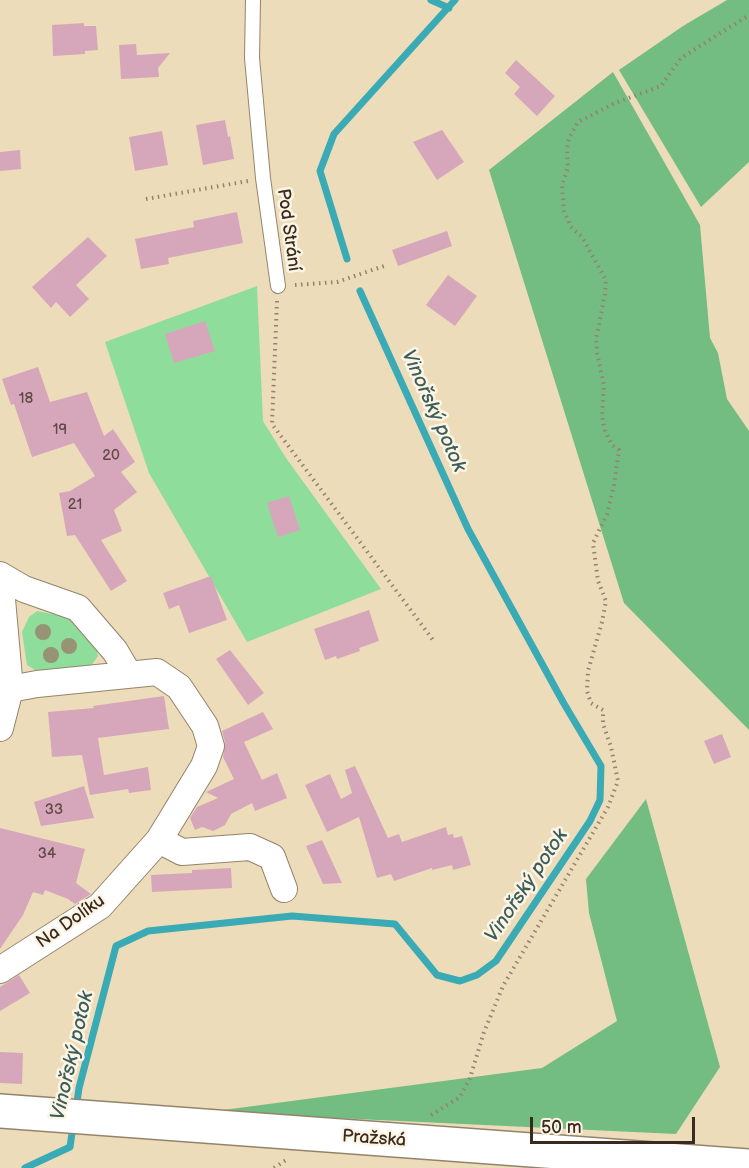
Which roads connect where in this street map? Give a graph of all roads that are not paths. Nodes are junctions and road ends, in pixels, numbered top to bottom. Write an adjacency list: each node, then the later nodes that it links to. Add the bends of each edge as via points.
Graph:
1 (252, 0): 2 (lane, Pod Strání, via 252,58)
2 (278, 286)
3 (0, 576): 4 (street, via 24,590 78,608 115,651); 5 (street)
4 (128, 673): 5 (street, Na Dolíku, via 37,684); 7 (street, Na Dolíku, via 157,672 179,687 205,726 211,746 204,766)
5 (5, 693): 6 (street)
6 (0, 728)
7 (159, 840): 8 (street, via 182,852 250,847 272,857); 9 (street, Na Dolíku, via 100,906)
8 (284, 889)
9 (0, 970)
10 (0, 1111): 11 (main road, Pražská)
11 (749, 1166)

